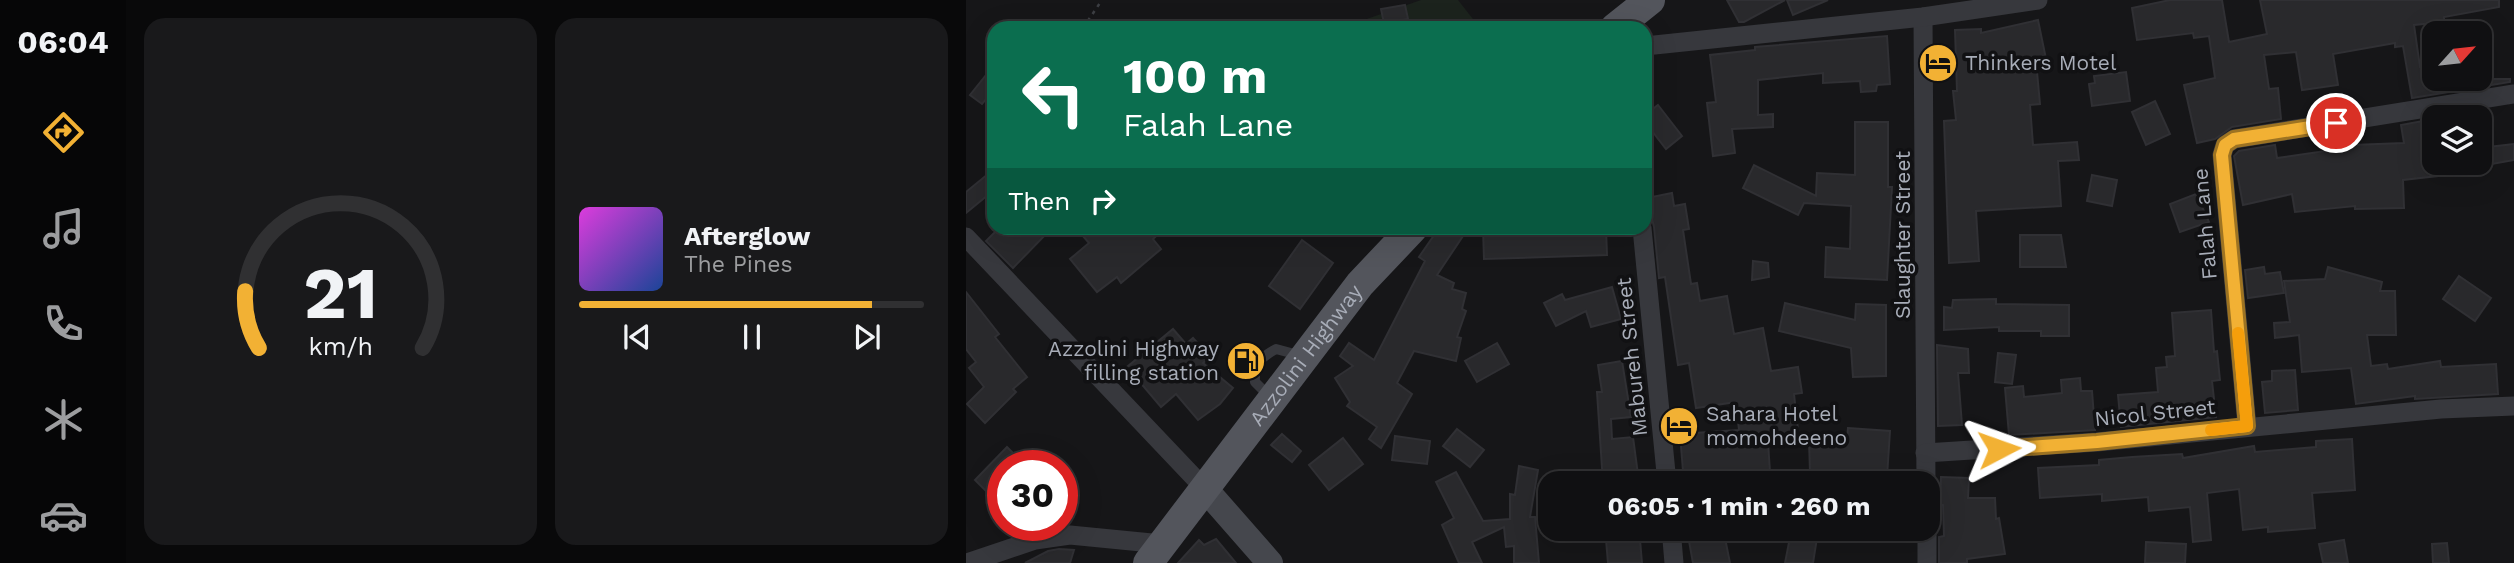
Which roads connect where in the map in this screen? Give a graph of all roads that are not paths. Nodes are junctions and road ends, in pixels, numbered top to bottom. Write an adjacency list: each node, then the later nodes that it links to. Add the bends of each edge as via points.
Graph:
1 (1650, 0): 4 (main road)
2 (2038, 0): 3 (street)
3 (1923, 17): 5 (street); 12 (street, Slaughter Street)
4 (1625, 21)
5 (1652, 45)
6 (2514, 94): 11 (street, Falah Lane, via 2234,139 2225,145 2222,155)
7 (1406, 235): 15 (main road, Azzolini Highway, via 1360,284)
8 (1643, 235): 13 (street, Mabureh Street)
9 (966, 237): 15 (street)
10 (2514, 406): 11 (street, Nicol Street)
11 (2247, 426): 12 (street, Nicol Street)
12 (1925, 453): 14 (street)
13 (1666, 471)
14 (1926, 471)
15 (1206, 490): 18 (main road, Azzolini Highway); 20 (main road)
16 (1672, 541): 21 (street)
17 (1927, 541): 22 (street)
18 (1155, 554): 19 (street, via 1070,535 1035,540)
19 (968, 563)
20 (1270, 563)
21 (1674, 563)
22 (1927, 563)

